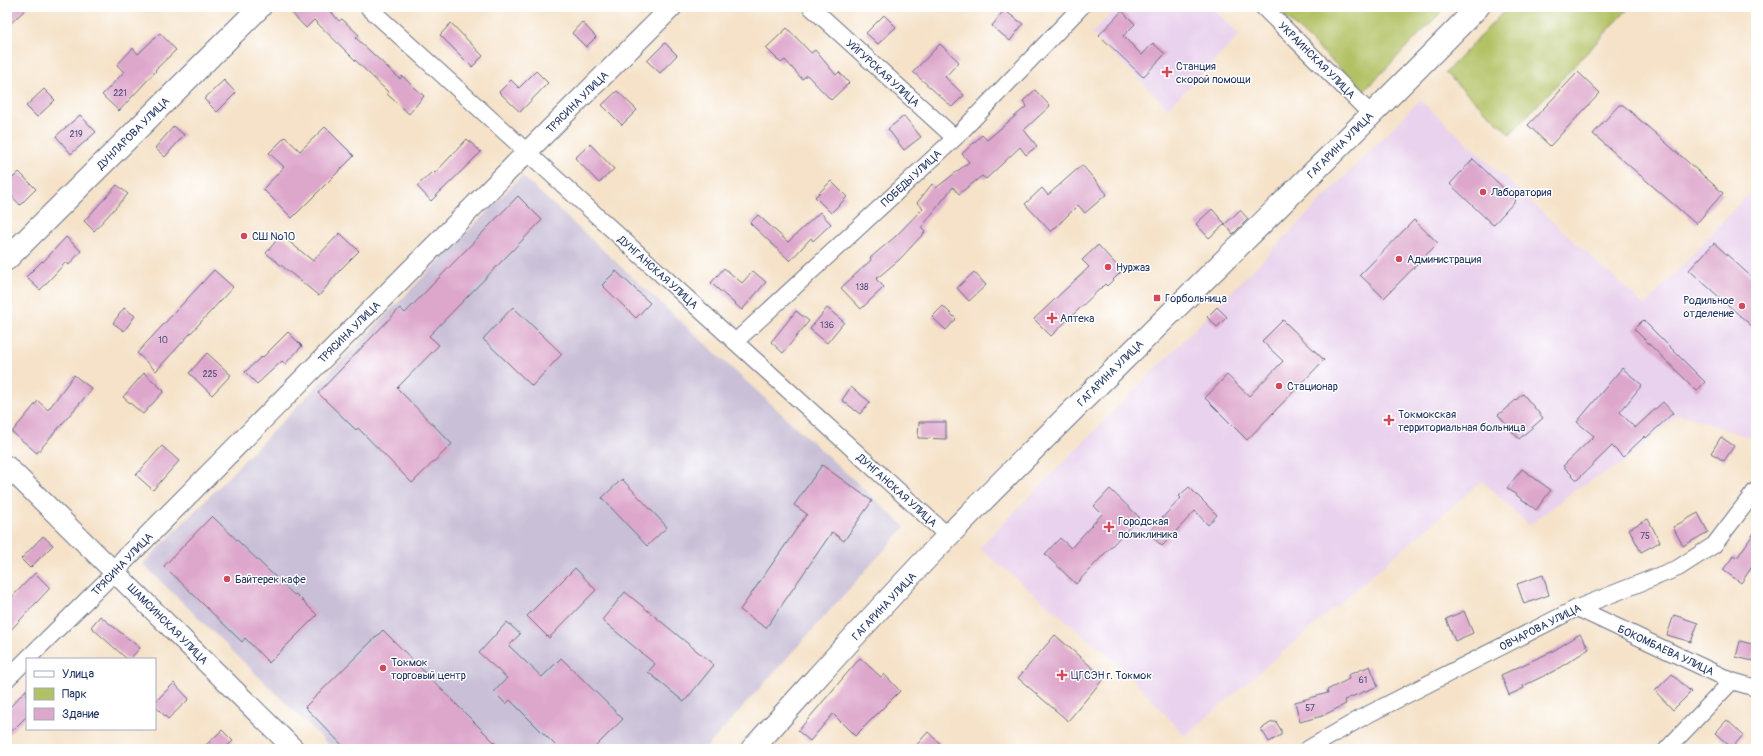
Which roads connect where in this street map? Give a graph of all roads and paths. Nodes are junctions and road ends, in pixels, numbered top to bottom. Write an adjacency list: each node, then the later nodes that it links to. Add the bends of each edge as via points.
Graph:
1 (260, 7): 11 (main road, ДУНЛАРОВА УЛИЦА)
2 (368, 7): 10 (street, ДУНГАНСКАЯ УЛИЦА)
3 (672, 7): 10 (street, ТРЯСИНА УЛИЦА)
4 (811, 7): 9 (street, УЙГУРСКАЯ УЛИЦА)
5 (1081, 7): 9 (street, ПОБЕДЫ УЛИЦА)
6 (1263, 7): 8 (street, УКРАИНСКАЯ УЛИЦА)
7 (1478, 7): 8 (main road, ГАГАРИНА УЛИЦА)
8 (1371, 114): 15 (main road, ГАГАРИНА УЛИЦА)
9 (955, 138): 12 (street, ПОБЕДЫ УЛИЦА)
10 (526, 152): 12 (street, ДУНГАНСКАЯ УЛИЦА); 16 (street, ТРЯСИНА УЛИЦА)
11 (7, 259)
12 (735, 342): 15 (street, ДУНГАНСКАЯ УЛИЦА)
13 (7, 466): 16 (street, ШАМСИНСКАЯ УЛИЦА)
14 (1756, 490): 17 (street, ОВЧАРОВА УЛИЦА, via 1714,545 1678,568)
15 (948, 536): 24 (main road, ГАГАРИНА УЛИЦА)
16 (115, 572): 18 (street, ТРЯСИНА УЛИЦА); 23 (street, ШАМСИНСКАЯ УЛИЦА)
17 (1577, 608): 21 (street, БОКОМБАЕВА УЛИЦА); 25 (street, ОВЧАРОВА УЛИЦА, via 1363,717)
18 (28, 658)
19 (26, 660): 20 (street, ТРЯСИНА УЛИЦА)
20 (7, 679)
21 (1732, 681): 22 (street, БОКОМБАЕВА УЛИЦА); 26 (street)
22 (1756, 688)
23 (294, 749)
24 (752, 749)
25 (1308, 749)
26 (1667, 749)

